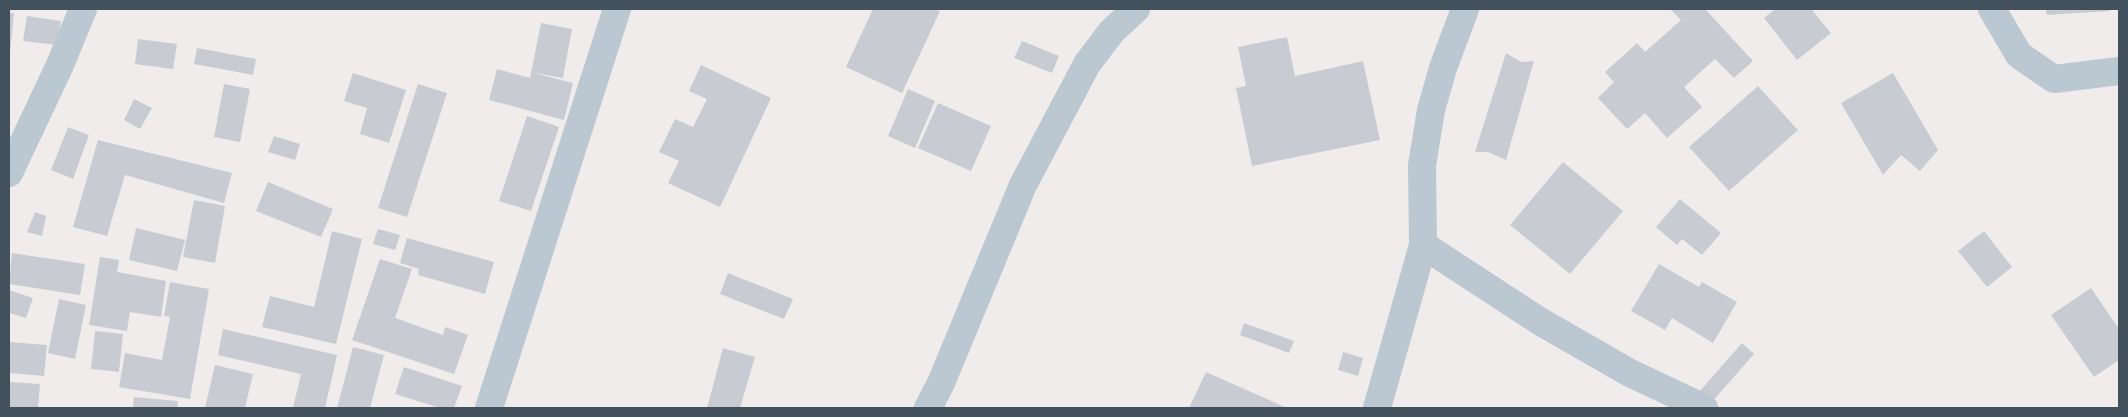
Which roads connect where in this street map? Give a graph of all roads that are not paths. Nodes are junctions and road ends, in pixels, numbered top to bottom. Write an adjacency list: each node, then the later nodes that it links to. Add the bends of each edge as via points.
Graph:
1 (83, 9): 7 (street, via 60,65)
2 (617, 9): 10 (street)
3 (1136, 9): 11 (street, via 1112,31 1087,64 1023,185)
4 (1465, 9): 9 (street, via 1431,110 1422,165)
5 (1992, 9): 6 (street, via 2019,54 2054,79)
6 (2119, 71)
7 (16, 143): 8 (street)
8 (9, 173)
9 (1424, 245): 12 (street); 13 (street, via 1541,322 1630,373)
10 (489, 408)
11 (928, 408)
12 (1377, 408)
13 (1704, 408)

